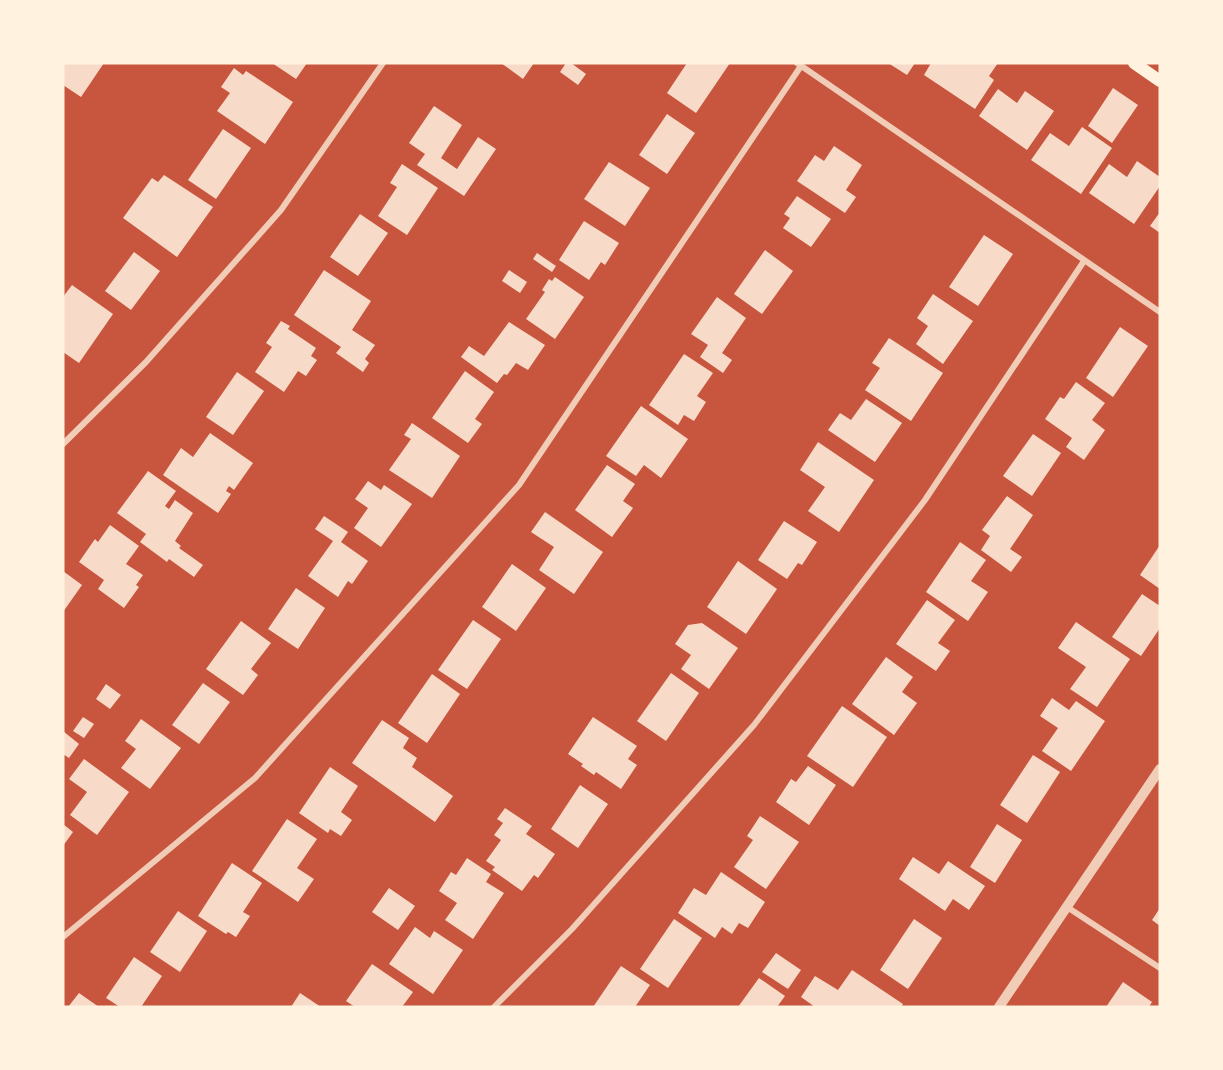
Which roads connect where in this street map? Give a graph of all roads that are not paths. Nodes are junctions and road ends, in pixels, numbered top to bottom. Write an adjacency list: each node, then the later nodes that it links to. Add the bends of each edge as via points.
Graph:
1 (383, 63): 7 (street, via 281,210 146,362)
2 (1134, 63): 4 (main road)
3 (799, 64): 5 (street); 10 (street, via 519,485 255,778)
4 (1160, 81)
5 (1084, 261): 6 (street); 12 (street, via 924,500 754,725 572,930)
6 (1160, 312)
7 (63, 444)
8 (1160, 769): 9 (street)
9 (1067, 907): 11 (street); 13 (street)
10 (63, 937)
11 (1160, 968)
12 (494, 1007)
13 (999, 1007)

